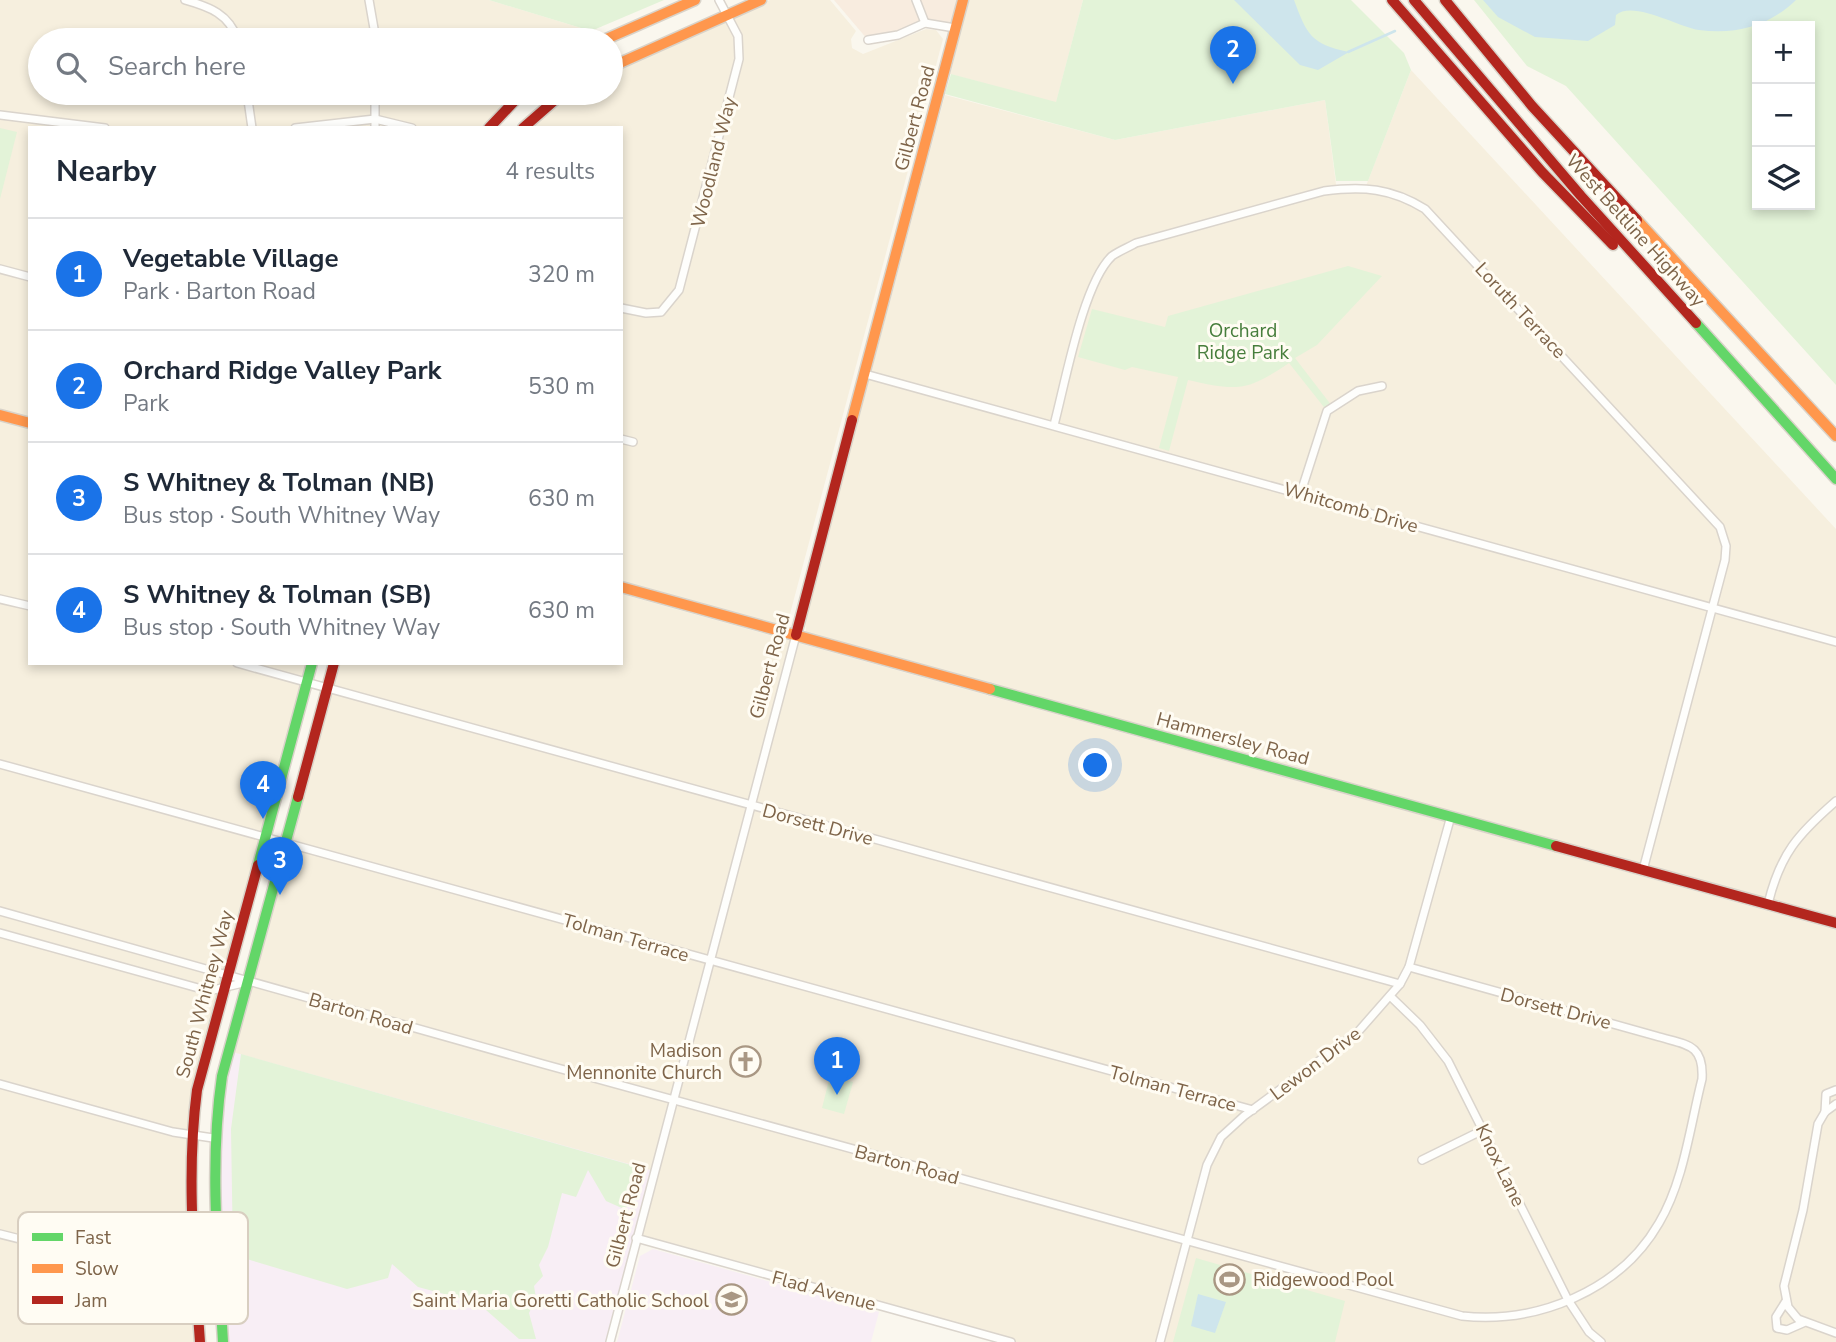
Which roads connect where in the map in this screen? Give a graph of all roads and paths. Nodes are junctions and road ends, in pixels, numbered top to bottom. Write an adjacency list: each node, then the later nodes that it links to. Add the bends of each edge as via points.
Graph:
1 (186, 0): 14 (street, via 220,13)
2 (369, 0): 15 (street)
3 (695, 0): 17 (main road)
4 (719, 0): 12 (street, Woodland Way)
5 (761, 0): 12 (main road)
6 (916, 0): 13 (street)
7 (964, 0): 16 (main road, Gilbert Road)
8 (1392, 0): 40 (main road, via 1542,172)
9 (1414, 0): 40 (main road, West Beltline Highway)
10 (1445, 0): 24 (main road, West Beltline Highway)
11 (1455, 0): 24 (main road)
12 (728, 16): 19 (main road); 37 (street, Woodland Way, via 738,36 739,59 679,290 661,312)
13 (925, 23): 16 (street); 18 (street, via 898,36)
14 (234, 28)
15 (374, 28)
16 (955, 28): 38 (main road, Gilbert Road)
17 (623, 32)
18 (868, 40)
19 (623, 62)
20 (249, 105): 30 (street)
21 (375, 105): 27 (street)
22 (511, 105): 33 (main road)
23 (552, 105): 34 (main road)
24 (1532, 106): 44 (main road, West Beltline Highway)
25 (0, 115): 26 (street)
26 (21, 120): 28 (street); 29 (street)
27 (375, 123): 31 (street); 32 (street)
28 (34, 126)
29 (84, 126)
30 (252, 126)
31 (327, 126)
32 (397, 126)
33 (491, 126)
34 (527, 126)
35 (0, 270): 36 (street)
36 (28, 277)
37 (623, 308)
38 (865, 374): 43 (street, Whitcomb Drive); 53 (main road, Gilbert Road)
39 (1382, 386): 48 (street, via 1358,391 1327,411)
40 (1751, 386): 47 (main road, West Beltline Highway)
41 (0, 415): 42 (main road)
42 (28, 422)
43 (1054, 425): 48 (street, Whitcomb Drive); 52 (street, Loruth Terrace, via 1089,297 1113,256 1136,243 1324,191 1381,189 1406,197 1440,222 1720,527 1725,561)
44 (1836, 436)
45 (623, 440): 46 (street)
46 (633, 442)
47 (1836, 479)
48 (1301, 492): 52 (street, Whitcomb Drive)
49 (623, 588): 53 (main road, Hammersley Road)
50 (0, 598): 51 (street)
51 (28, 605)
52 (1712, 607): 54 (street, Whitcomb Drive); 66 (street, Loruth Terrace)
53 (796, 635): 62 (street, Gilbert Road); 63 (main road, Hammersley Road)
54 (1836, 642)
55 (244, 665): 58 (street, Dorsett Drive)
56 (311, 665): 58 (main road, South Whitney Way)
57 (333, 665): 59 (main road, South Whitney Way)
58 (307, 682): 59 (street, Dorsett Drive); 64 (main road, South Whitney Way)
59 (327, 688): 62 (street, Dorsett Drive); 65 (main road, South Whitney Way)
60 (0, 764): 64 (street, Tolman Terrace)
61 (1836, 801): 67 (street, via 1797,836 1782,860)
62 (751, 806): 71 (street, Gilbert Road); 75 (street, Dorsett Drive)
63 (1451, 817): 66 (main road, Hammersley Road); 72 (street, Lewon Drive)
64 (265, 836): 65 (street, Tolman Terrace); 73 (main road, South Whitney Way)
65 (285, 842): 71 (street, Tolman Terrace); 74 (main road, South Whitney Way)
66 (1643, 870): 67 (main road, Hammersley Road)
67 (1768, 904): 69 (main road, Hammersley Road)
68 (0, 911): 73 (street, Barton Road)
69 (1836, 923)
70 (0, 933): 76 (street, via 209,991)
71 (710, 960): 81 (street, Gilbert Road); 83 (street, Tolman Terrace)
72 (1409, 967): 75 (street, Lewon Drive); 78 (street, Dorsett Drive, via 1656,1036 1695,1048)
73 (227, 974): 74 (street, Barton Road); 76 (main road, South Whitney Way)
74 (248, 982): 76 (street); 81 (street, Barton Road); 87 (main road, South Whitney Way, via 222,1076)
75 (1399, 984): 77 (street, Lewon Drive)
76 (223, 990): 86 (main road, South Whitney Way, via 203,1060)
77 (1390, 996): 83 (street, Lewon Drive, via 1357,1033); 85 (street, Knox Lane, via 1448,1061)
78 (1699, 1055): 95 (street, Barton Road, via 1702,1079 1674,1191 1660,1222 1622,1267 1597,1287)
79 (0, 1084): 86 (street)
80 (1836, 1090): 84 (street, via 1826,1094)
81 (673, 1100): 92 (street, Gilbert Road); 94 (street, Barton Road)
82 (1836, 1104): 84 (street)
83 (1253, 1110): 94 (street, Lewon Drive, via 1221,1137 1207,1165)
84 (1825, 1112): 96 (street, via 1813,1142 1808,1188 1784,1286)
85 (1483, 1130): 88 (street); 95 (street, Knox Lane)
86 (190, 1135): 87 (street); 89 (main road, South Whitney Way)
87 (213, 1138): 90 (main road, South Whitney Way)
88 (1422, 1160)
89 (190, 1212)
90 (216, 1212)
91 (0, 1234): 93 (street)
92 (636, 1238): 103 (street, Gilbert Road); 104 (street, Flad Avenue)
93 (18, 1239)
94 (1186, 1241): 95 (street, Barton Road, via 1462,1316 1520,1316); 105 (street, Lewon Drive)
95 (1568, 1300): 106 (street, Knox Lane)
96 (1786, 1301): 97 (street); 97 (street, via 1776,1317 1777,1328 1787,1330)
97 (1803, 1323): 100 (street)
98 (199, 1324): 101 (main road, South Whitney Way)
99 (222, 1324): 102 (main road, South Whitney Way)
100 (1836, 1333)
101 (200, 1342)
102 (223, 1342)
103 (610, 1342)
104 (1011, 1342)
105 (1160, 1342)
106 (1601, 1342)

